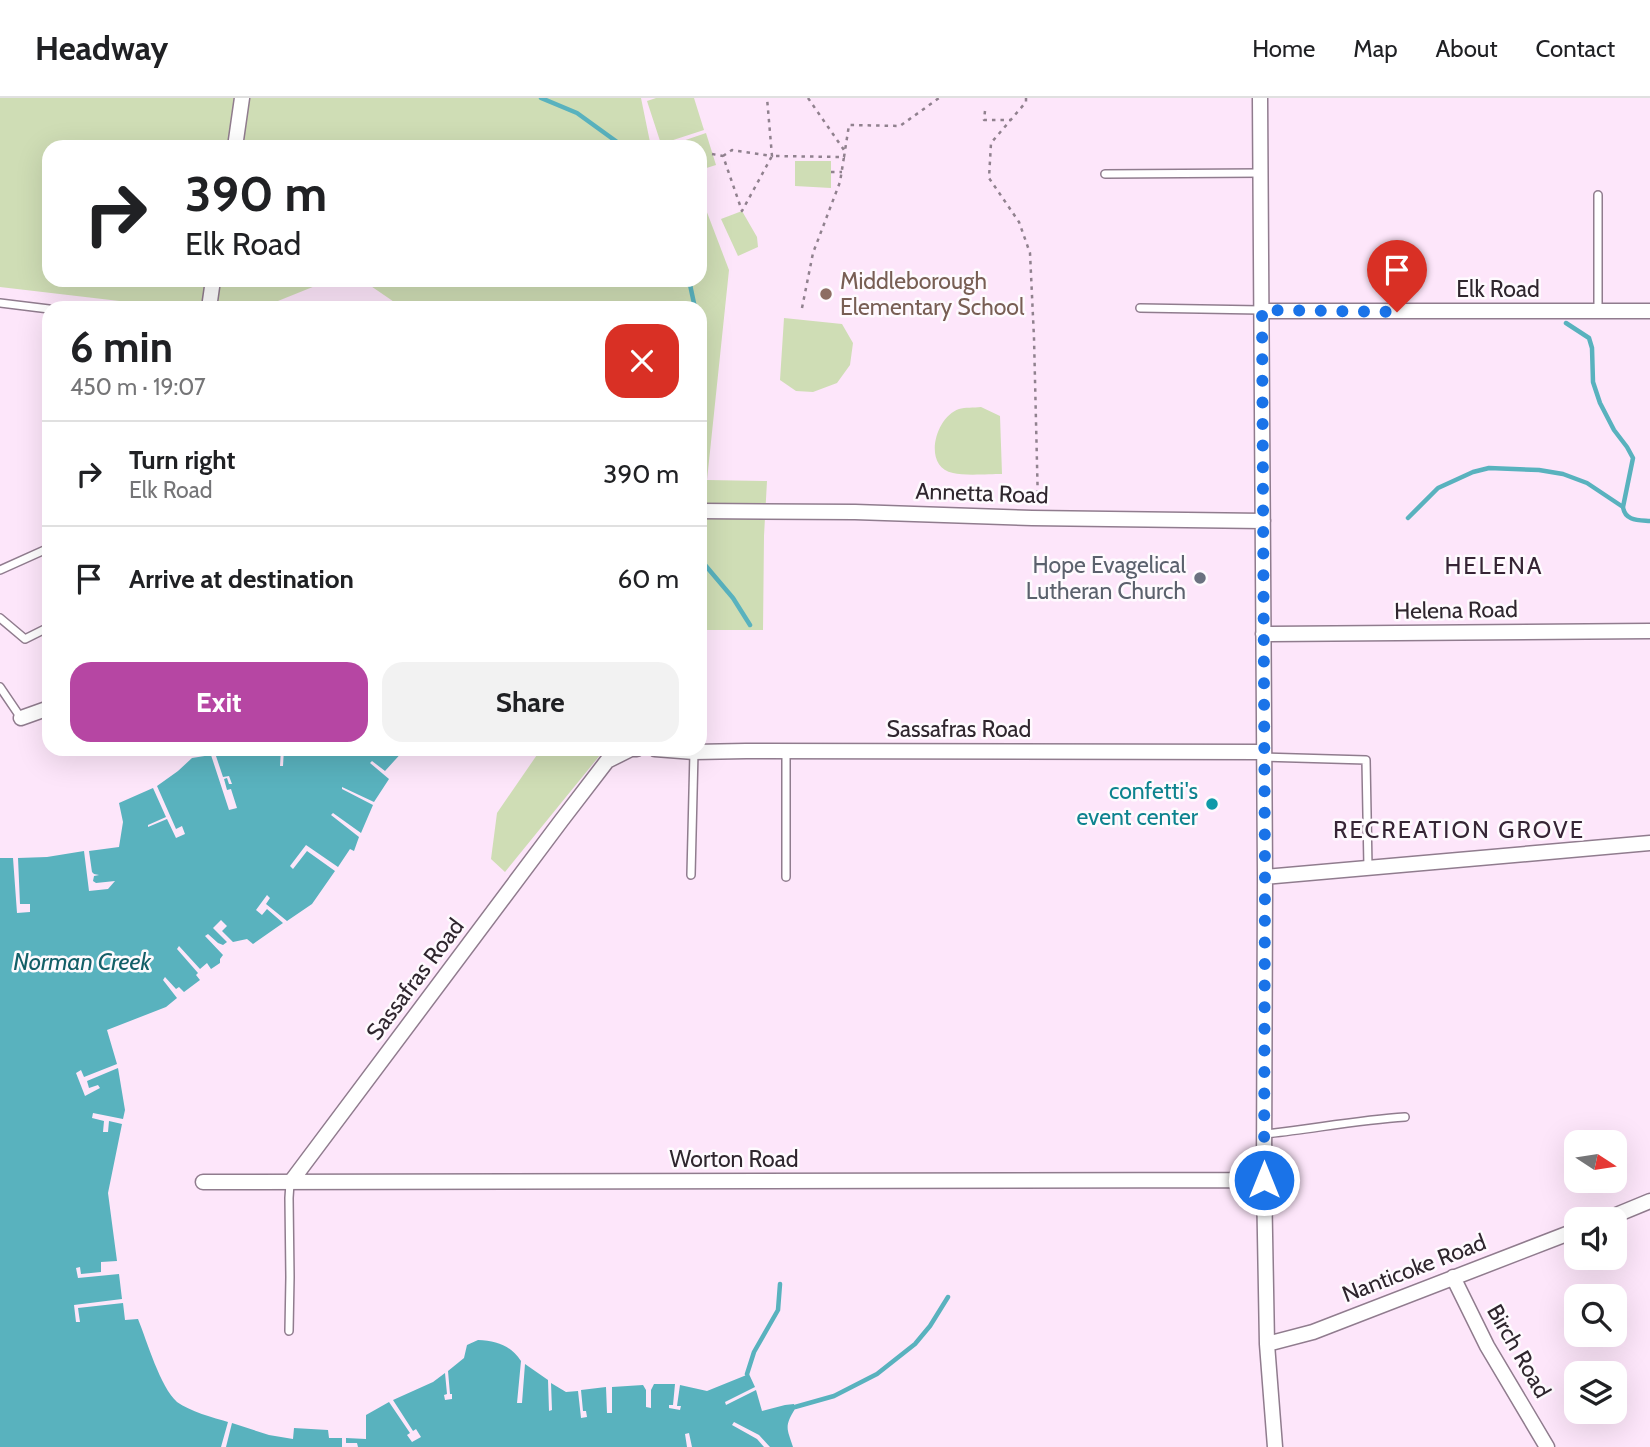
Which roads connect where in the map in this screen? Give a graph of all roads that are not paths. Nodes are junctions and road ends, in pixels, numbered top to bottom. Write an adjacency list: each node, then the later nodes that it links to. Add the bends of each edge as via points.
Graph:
1 (242, 98): 3 (street)
2 (1261, 98): 4 (street)
3 (235, 140)
4 (1261, 173): 5 (lane); 10 (street)
5 (1104, 174)
6 (1598, 195): 12 (lane)
7 (0, 303): 8 (lane)
8 (42, 308)
9 (1140, 309): 10 (lane)
10 (1262, 310): 12 (street, Elk Road); 14 (street)
11 (1650, 311): 12 (street, Elk Road)
12 (1598, 312)
13 (707, 510): 14 (street, Annetta Road)
14 (1264, 521): 20 (street)
15 (42, 551): 16 (lane)
16 (0, 569)
17 (0, 618): 18 (lane, via 25,639)
18 (42, 630)
19 (1650, 631): 20 (street, Helena Road)
20 (1263, 634): 26 (street)
21 (0, 687): 23 (lane)
22 (42, 711): 23 (street)
23 (22, 719)
24 (786, 751): 25 (street, Sassafras Road); 26 (street, Sassafras Road); 32 (lane)
25 (707, 752)
26 (1264, 755): 30 (lane, via 1366,760); 33 (street)
27 (617, 756): 38 (street, Sassafras Road, via 607,761)
28 (694, 756): 31 (lane)
29 (1650, 843): 30 (street)
30 (1368, 868): 33 (street)
31 (691, 875)
32 (786, 877)
33 (1265, 877): 35 (street)
34 (1405, 1116): 35 (lane)
35 (1264, 1134): 36 (street)
36 (1264, 1180): 38 (street, Worton Road); 44 (street)
37 (204, 1182): 38 (street, Worton Road)
38 (290, 1183): 43 (lane)
39 (1650, 1201): 40 (street)
40 (1627, 1210)
41 (1564, 1235): 42 (street, Nanticoke Road)
42 (1453, 1278): 44 (street, Nanticoke Road, via 1313,1332); 46 (street, Birch Road)
43 (289, 1331)
44 (1267, 1344): 45 (street)
45 (1275, 1447)
46 (1547, 1447)

